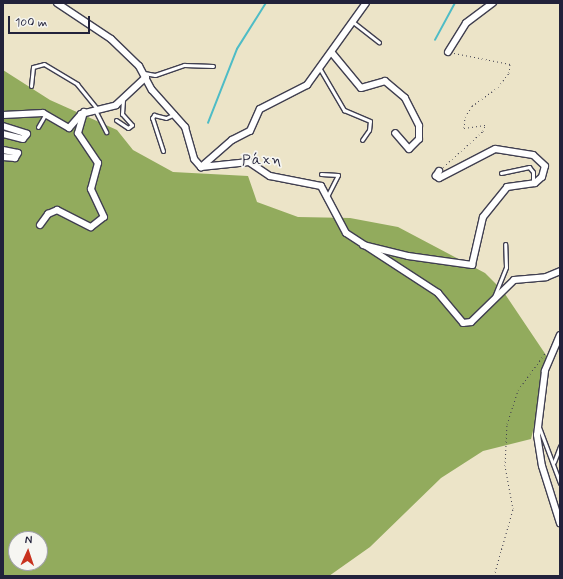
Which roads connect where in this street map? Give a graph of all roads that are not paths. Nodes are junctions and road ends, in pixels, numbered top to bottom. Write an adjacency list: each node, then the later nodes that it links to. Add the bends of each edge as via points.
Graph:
1 (57, 3): 10 (street, via 111,39)
2 (366, 3): 4 (street)
3 (493, 3): 6 (street, via 466,23)
4 (353, 22): 5 (lane); 7 (street)
5 (379, 42)
6 (448, 52)
7 (332, 53): 9 (street); 23 (street, via 361,88 385,80 402,95 420,135 409,149)
8 (213, 66): 10 (lane, via 184,65 155,75)
9 (320, 69): 24 (lane, via 344,110 370,121 369,130); 28 (street, via 303,89 260,109 250,131 232,140)
10 (145, 75): 12 (street); 16 (street, via 158,98)
11 (31, 86): 13 (lane, via 33,67 44,64 78,84)
12 (123, 100): 13 (street); 18 (lane, via 122,114 132,125 128,128)
13 (96, 110): 14 (street); 21 (lane)
14 (84, 112): 15 (street, via 68,128); 34 (street, via 78,133 98,163 91,186 104,216 91,227 57,210 48,214)
15 (46, 113): 17 (street); 20 (lane)
16 (175, 114): 26 (lane, via 166,118 154,115 152,118); 28 (street, via 185,127 194,159)
17 (3, 115)
18 (116, 120)
19 (3, 126): 22 (street, via 27,134 23,139)
20 (38, 127)
21 (106, 132)
22 (3, 134)
23 (395, 134)
24 (362, 140)
25 (3, 150): 27 (street, via 18,153 15,158)
26 (163, 151)
27 (3, 157)
28 (201, 167): 33 (street, via 249,162 270,176 318,185)
29 (439, 171): 32 (street, via 436,177 440,178 490,150 514,150 533,155 543,163 542,177)
30 (501, 173): 32 (lane, via 529,167 533,172)
31 (320, 174): 33 (lane, via 338,175)
32 (533, 183): 35 (street, via 507,187 483,217 472,264 429,260)
33 (328, 195): 35 (street, via 344,230)
34 (40, 225)
35 (363, 244): 38 (street, via 438,293 461,322 471,322)
36 (505, 244): 38 (lane, via 507,259 504,274)
37 (560, 271): 38 (street, via 546,277 514,280)
38 (489, 305)
39 (560, 335): 40 (street, via 554,345 543,382)
40 (537, 424): 42 (lane); 44 (street, via 542,466)
41 (560, 446): 42 (lane)
42 (554, 462): 43 (lane)
43 (560, 483)
44 (560, 524)

